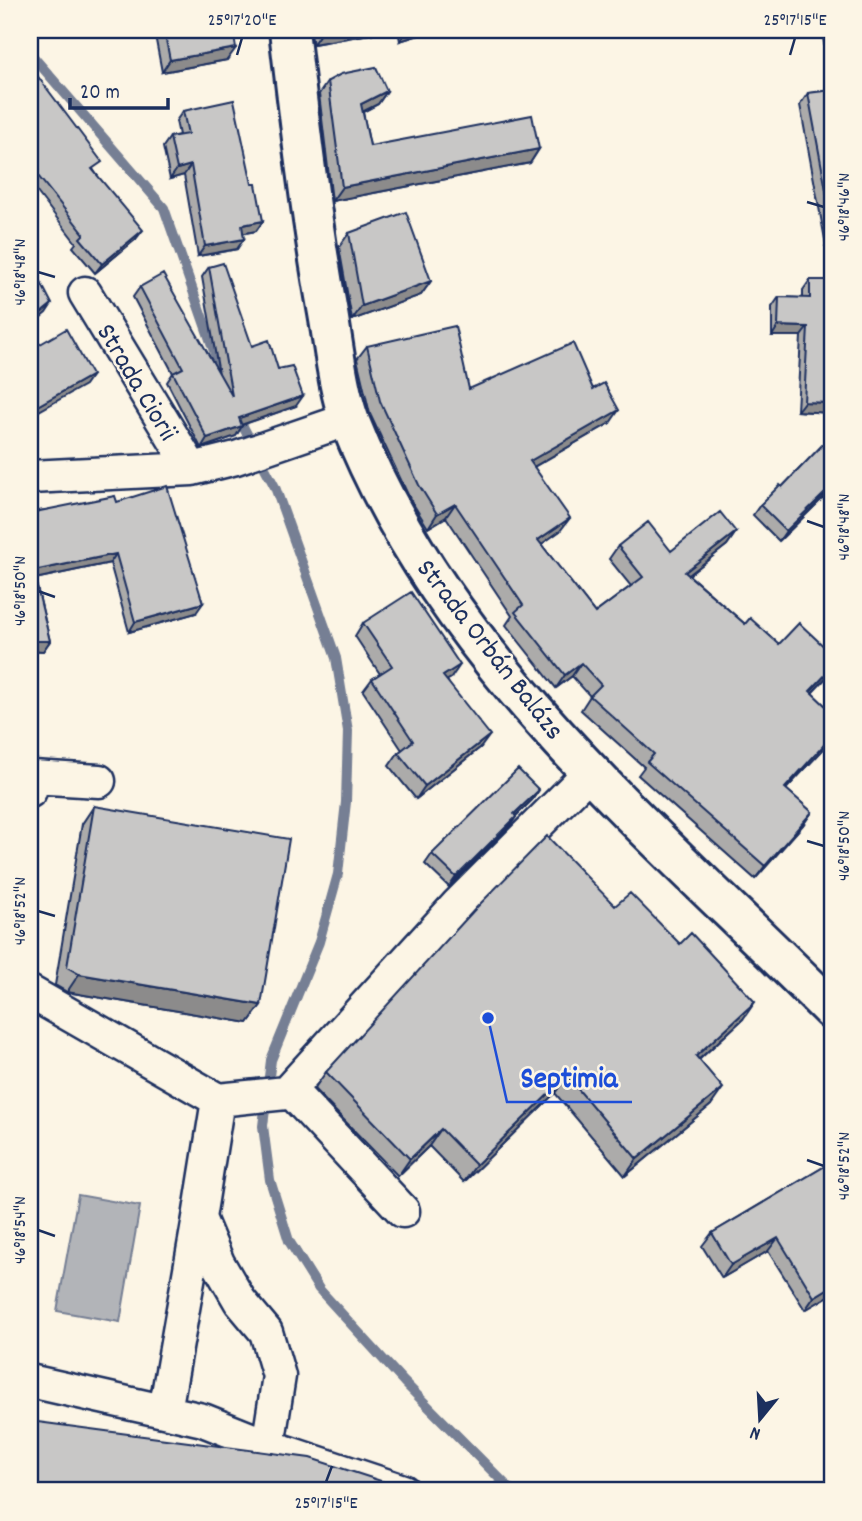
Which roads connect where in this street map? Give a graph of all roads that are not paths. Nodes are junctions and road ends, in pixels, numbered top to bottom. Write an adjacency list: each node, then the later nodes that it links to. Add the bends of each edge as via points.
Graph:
1 (289, 30): 3 (main road, Strada Orbán Balázs, via 313,236)
2 (85, 293): 4 (street, Strada Ciorii)
3 (349, 419): 4 (street); 6 (main road, Strada Orbán Balázs, via 394,511 450,601)
4 (192, 469): 5 (street)
5 (30, 477)
6 (590, 772): 10 (main road, Strada Orbán Balázs); 11 (street, via 458,904)
7 (99, 781): 8 (street, via 32,777)
8 (30, 791)
9 (30, 992): 12 (street)
10 (832, 1010)
11 (288, 1091): 12 (street); 13 (street)
12 (218, 1100): 14 (street)
13 (403, 1210)
14 (199, 1218): 16 (street); 17 (street, via 240,1301 265,1332 279,1376)
15 (30, 1381): 16 (street)
16 (165, 1411): 17 (street, via 203,1420)
17 (268, 1446): 18 (street)
18 (403, 1491)

